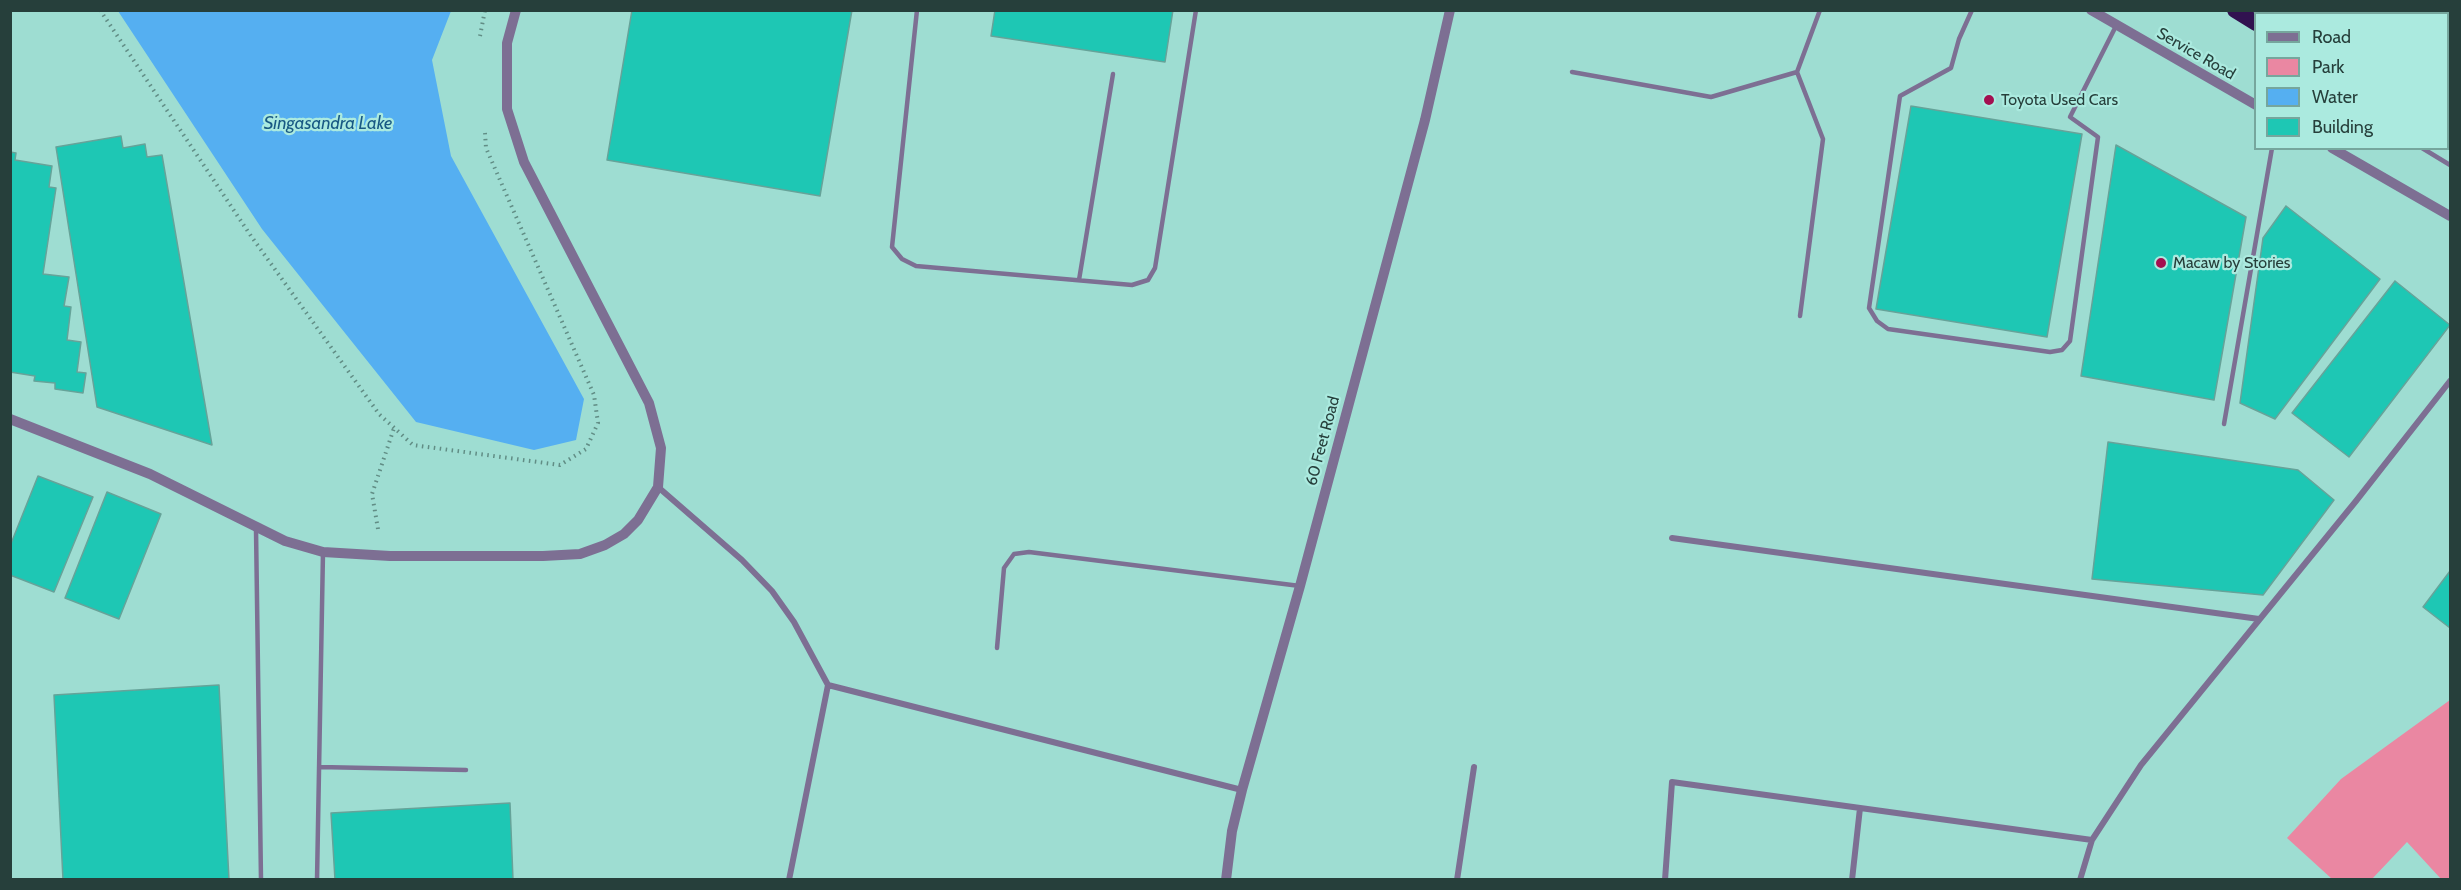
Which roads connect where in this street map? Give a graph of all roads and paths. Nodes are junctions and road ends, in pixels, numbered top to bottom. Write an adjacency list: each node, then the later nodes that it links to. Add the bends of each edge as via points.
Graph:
1 (100, 10): 29 (path, via 251,236 379,414)
2 (485, 10): 13 (path)
3 (516, 10): 30 (street, via 507,43 507,108 524,162 649,403 661,448)
4 (917, 10): 24 (lane, via 892,247 902,259 916,266)
5 (1196, 10): 24 (lane, via 1155,268 1148,280 1132,285)
6 (1450, 10): 35 (street, 60 Feet Road, via 1425,120)
7 (1820, 10): 15 (lane)
8 (1972, 10): 12 (lane, via 1951,68 1900,96 1869,308 1888,329 2050,352 2062,350 2070,341 2098,136 2070,117)
9 (2091, 10): 12 (street, Service Road)
10 (2235, 10): 11 (highway)
11 (2254, 21)
12 (2116, 25): 17 (street, Service Road)
13 (480, 41)
14 (1572, 72): 15 (lane, via 1711,97)
15 (1797, 72): 25 (lane, via 1823,139)
16 (1113, 74): 24 (lane)
17 (2254, 104)
18 (485, 124): 29 (path, via 486,148 594,395 598,423 586,449 560,465 413,445)
19 (2272, 150): 28 (lane)
20 (2336, 150): 23 (street)
21 (2425, 150): 22 (lane)
22 (2451, 165)
23 (2451, 216)
24 (1079, 280)
25 (1800, 316)
26 (2451, 381): 36 (street)
27 (10, 419): 31 (street, via 150,474)
28 (2224, 424)
29 (394, 428): 34 (path, via 372,494)
30 (658, 487): 34 (street, via 638,520 624,534 580,554); 38 (street, via 772,591 794,622)
31 (256, 526): 33 (street, via 285,541); 45 (lane)
32 (1672, 538): 36 (street)
33 (323, 552): 34 (street); 39 (lane)
34 (384, 556)
35 (1300, 586): 37 (lane, via 1029,552 1014,554 1004,568); 42 (street, 60 Feet Road)
36 (2259, 619): 44 (street, via 2141,765)
37 (997, 648)
38 (828, 685): 42 (street); 47 (street)
39 (319, 767): 41 (lane); 46 (lane)
40 (1474, 767): 49 (street)
41 (466, 770)
42 (1242, 790): 48 (street, 60 Feet Road)
43 (1860, 808): 44 (street); 50 (street, via 1672,782); 51 (street)
44 (2092, 840): 52 (street)
45 (261, 879)
46 (317, 879)
47 (789, 879)
48 (1226, 879)
49 (1457, 879)
50 (1665, 879)
51 (1852, 879)
52 (2080, 879)

